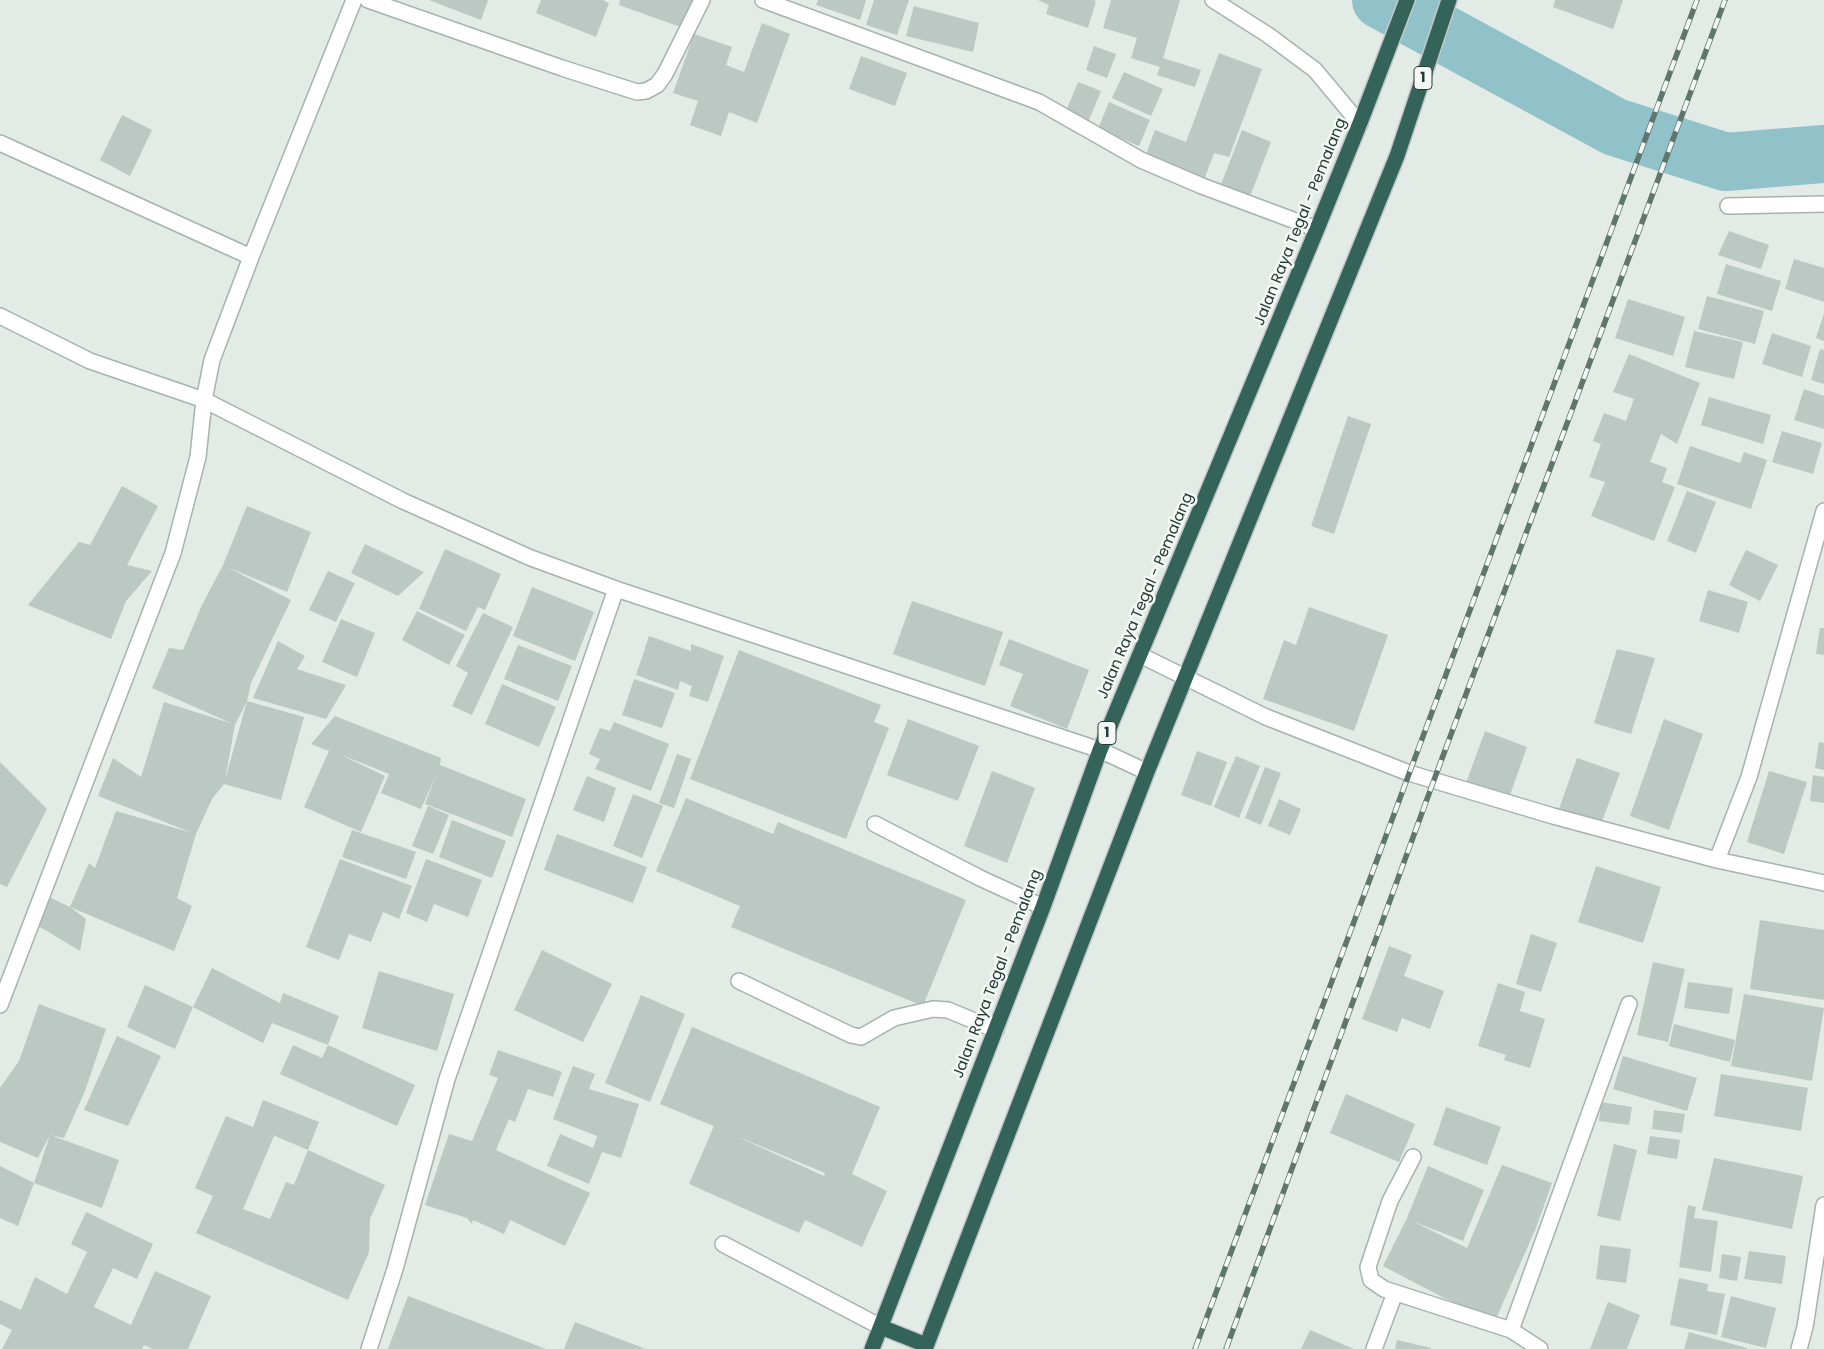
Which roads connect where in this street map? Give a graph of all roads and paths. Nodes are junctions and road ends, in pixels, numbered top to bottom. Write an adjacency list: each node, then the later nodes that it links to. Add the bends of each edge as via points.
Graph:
1 (354, 0): 13 (street)
2 (368, 0): 3 (street, via 637,92 657,85 665,74)
3 (702, 0)
4 (764, 0): 12 (street, via 1038,102 1141,160)
5 (1214, 0): 8 (street, via 1315,70)
6 (1407, 0): 8 (highway, Jalan Raya Tegal - Pemalang / 1)
7 (1449, 0): 19 (highway, 1, via 1398,156)
8 (1360, 124): 12 (highway, Jalan Raya Tegal - Pemalang / 1)
9 (0, 143): 13 (street)
10 (1824, 204): 11 (street)
11 (1728, 206)
12 (1318, 230): 18 (highway, Jalan Raya Tegal - Pemalang / 1)
13 (250, 257): 15 (street, via 212,360)
14 (0, 316): 15 (street, via 90,361)
15 (204, 400): 17 (street, via 403,502 531,558); 28 (street, via 198,456 173,553)
16 (1824, 511): 23 (street, via 1749,777)
17 (616, 589): 20 (street); 37 (street, via 447,1079 395,1269)
18 (1140, 655): 19 (street); 20 (highway, Jalan Raya Tegal - Pemalang / 1)
19 (1185, 678): 21 (highway, 1); 23 (street, via 1266,718 1409,773)
20 (1100, 750): 21 (street); 25 (highway, Jalan Raya Tegal - Pemalang / 1)
21 (1147, 772): 36 (highway, 1)
22 (875, 824): 25 (street)
23 (1717, 860): 24 (street)
24 (1824, 883)
25 (1043, 907): 29 (highway, Jalan Raya Tegal - Pemalang / 1)
26 (739, 981): 29 (street, via 861,1037 894,1018 933,1009 948,1010)
27 (1629, 1004): 35 (street)
28 (0, 1005)
29 (996, 1030): 34 (highway, Jalan Raya Tegal - Pemalang / 1)
30 (1413, 1158): 33 (street, via 1390,1201 1368,1268 1371,1280)
31 (1824, 1205): 41 (street)
32 (723, 1244): 34 (street)
33 (1396, 1293): 35 (street); 39 (street)
34 (880, 1327): 36 (highway); 38 (highway, Jalan Raya Tegal - Pemalang / 1)
35 (1511, 1330): 40 (street)
36 (926, 1347)
37 (369, 1349)
38 (872, 1349)
39 (1374, 1349)
40 (1540, 1349)
41 (1800, 1349)

